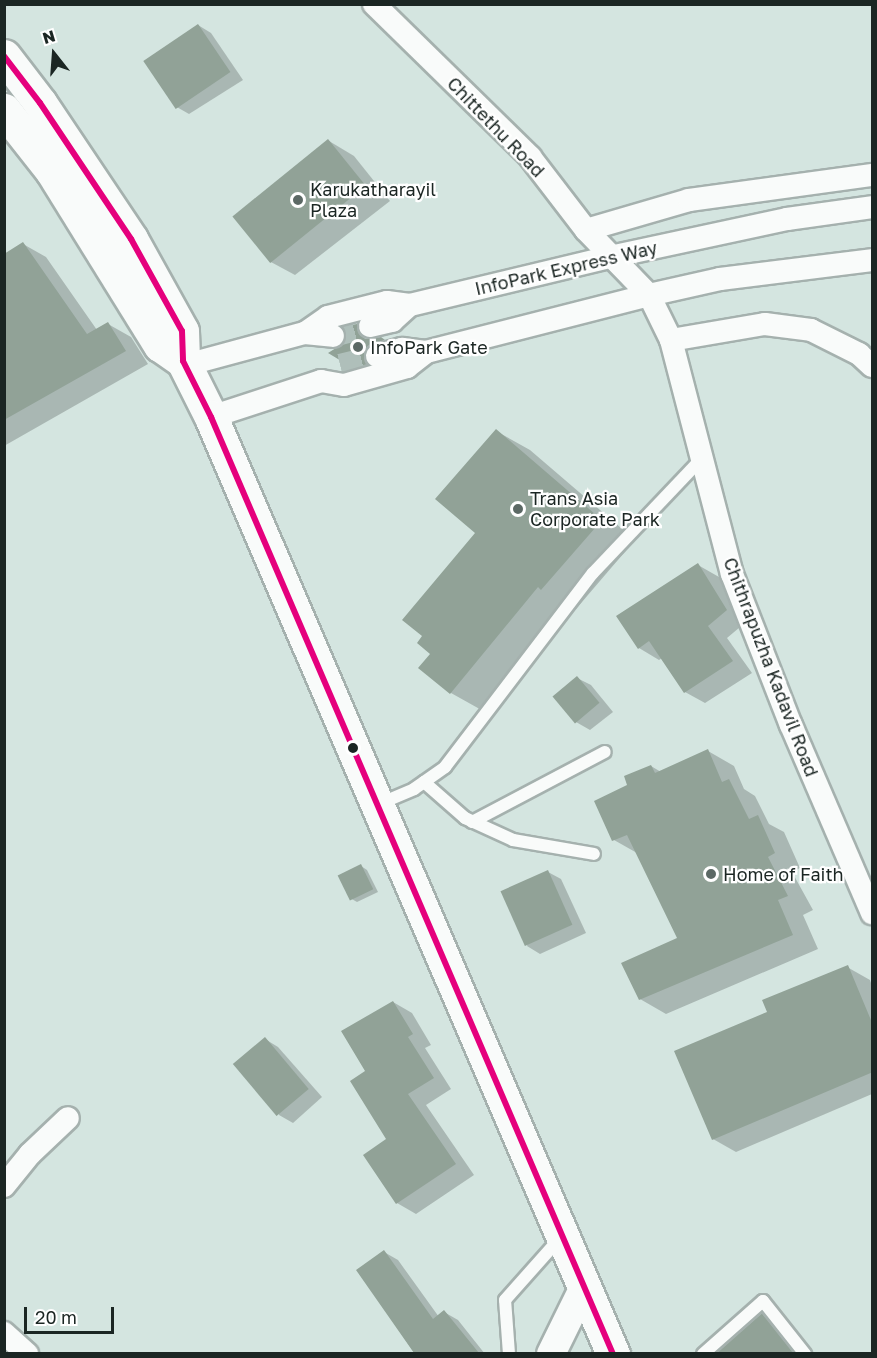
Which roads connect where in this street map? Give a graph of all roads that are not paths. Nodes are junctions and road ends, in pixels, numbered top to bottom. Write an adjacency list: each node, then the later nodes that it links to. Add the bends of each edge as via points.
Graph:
1 (374, 4): 6 (street, Chittethu Road, via 530,156)
2 (4, 56): 17 (main road, via 131,239 182,332)
3 (4, 110): 17 (main road, via 52,171 160,345)
4 (873, 175): 6 (street, via 689,200)
5 (873, 207): 7 (street, InfoPark Express Way, via 788,219)
6 (586, 230): 7 (street, Chittethu Road)
7 (610, 257): 9 (street, Chithrapuzha Kadavil Road); 10 (street, InfoPark Express Way)
8 (873, 260): 9 (street, via 720,279)
9 (649, 295): 14 (street, Chithrapuzha Kadavil Road); 15 (street)
10 (410, 305): 11 (street, via 392,321); 12 (street, InfoPark Express Way, via 387,302 328,317)
11 (370, 327)
12 (305, 333): 13 (street); 17 (street, InfoPark Express Way)
13 (333, 336)
14 (671, 340): 19 (street, via 765,324 811,330 859,354); 22 (street, Chithrapuzha Kadavil Road)
15 (426, 352): 16 (street, via 402,349); 20 (street, via 407,367 344,385)
16 (377, 356)
17 (184, 363): 21 (main road)
18 (340, 365): 20 (street)
19 (873, 366)
20 (321, 381): 21 (street)
21 (211, 417): 25 (main road)
22 (702, 458): 24 (lane, via 593,573 453,759); 28 (street, Chithrapuzha Kadavil Road, via 732,574 791,725)
23 (605, 752): 26 (lane)
24 (424, 782): 25 (lane); 26 (lane)
25 (378, 804): 31 (main road)
26 (472, 822): 27 (lane, via 513,840)
27 (594, 854)
28 (873, 913)
29 (68, 1118): 30 (street)
30 (4, 1186)
31 (562, 1235): 32 (main road); 35 (lane, via 505,1300)
32 (584, 1287): 36 (street); 37 (main road)
33 (4, 1334): 34 (street)
34 (27, 1353)
35 (509, 1353)
36 (551, 1353)
37 (613, 1353)
38 (703, 1353): 39 (lane, via 763,1301)
39 (805, 1353)

